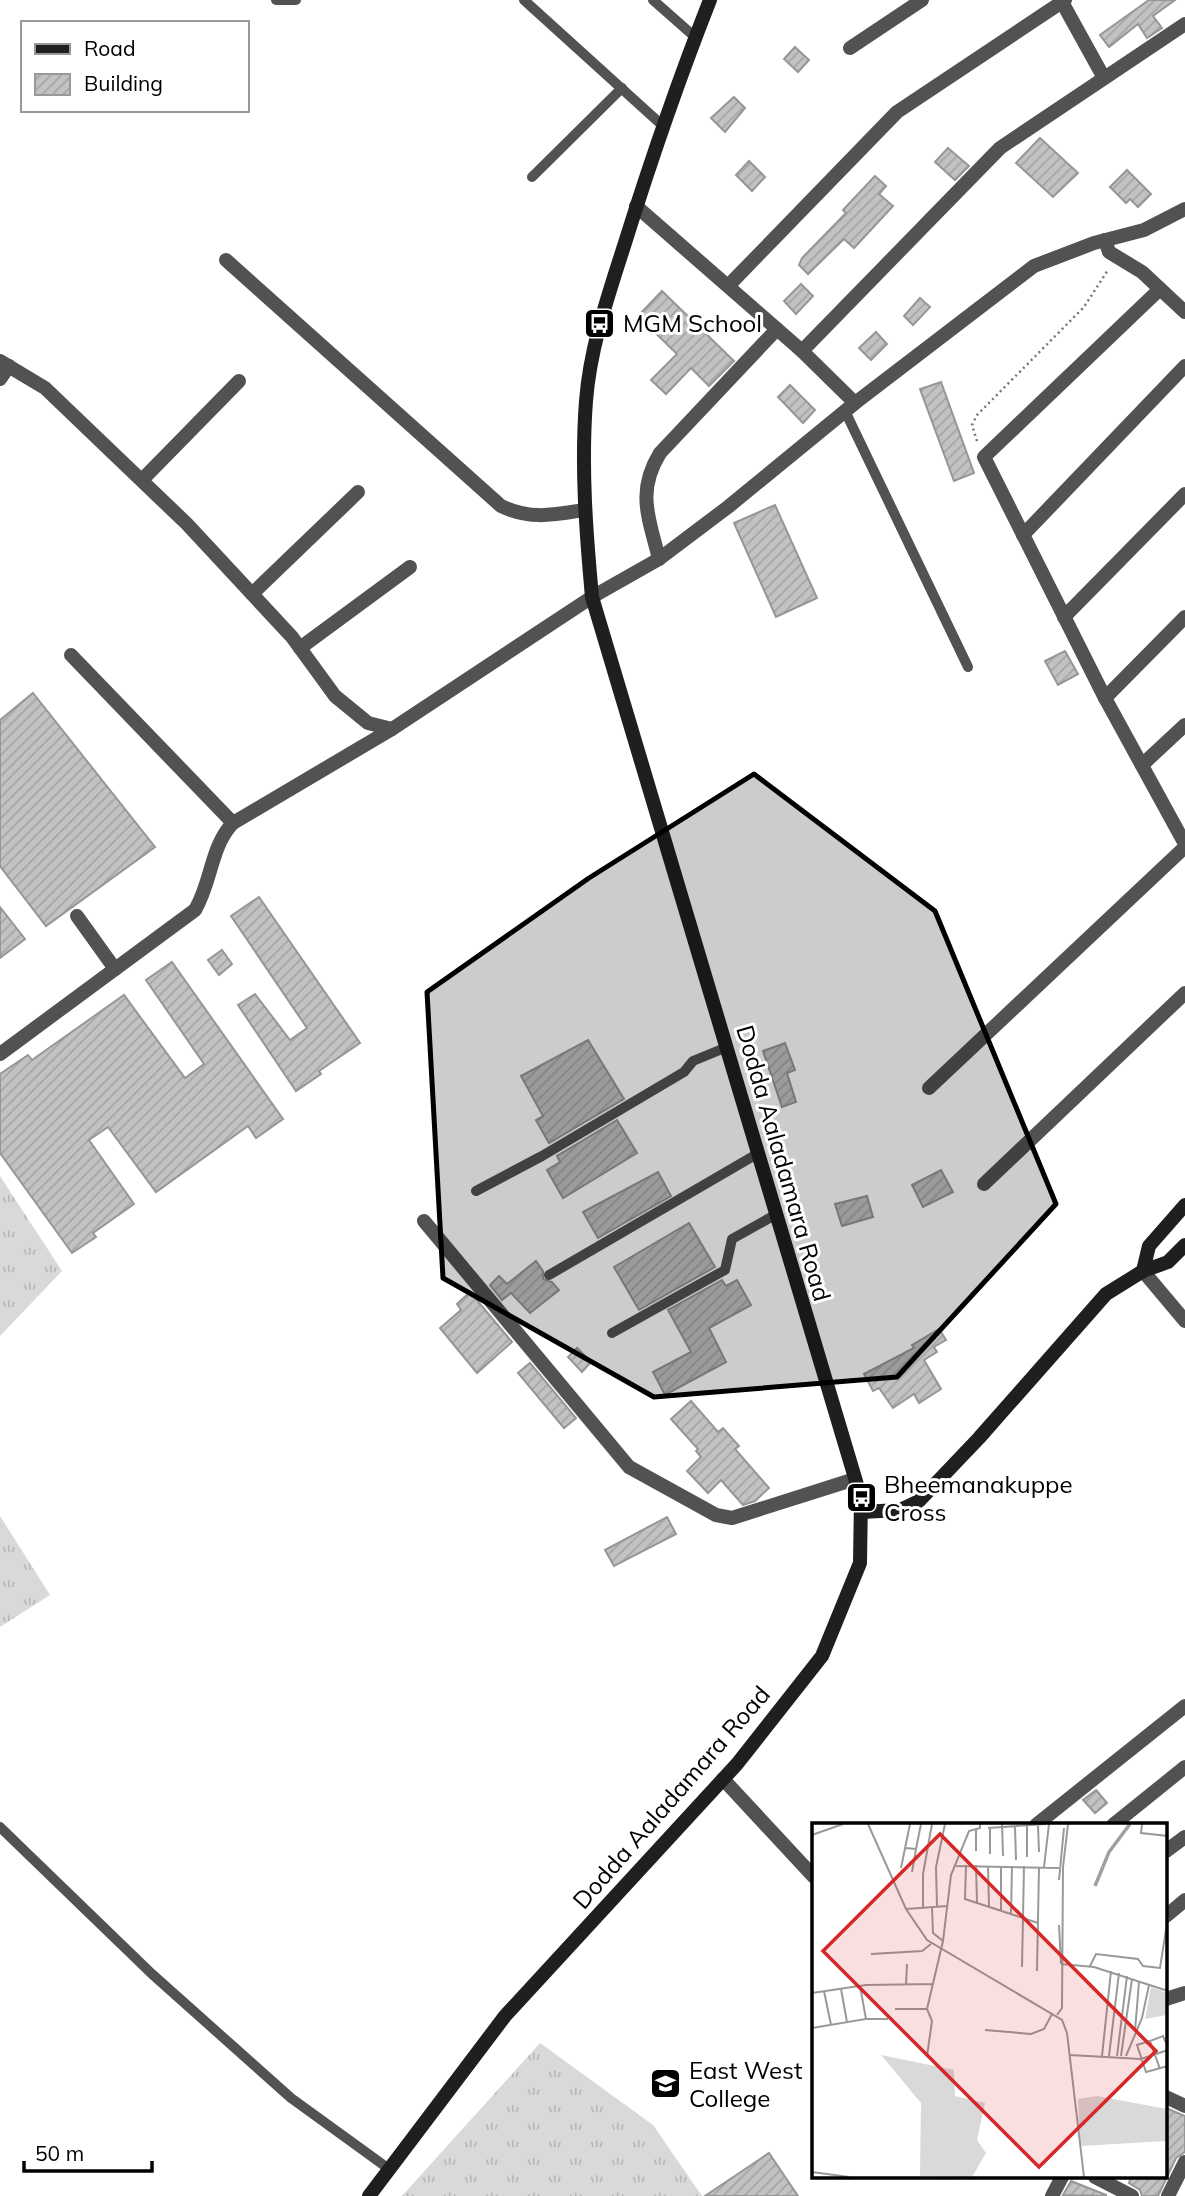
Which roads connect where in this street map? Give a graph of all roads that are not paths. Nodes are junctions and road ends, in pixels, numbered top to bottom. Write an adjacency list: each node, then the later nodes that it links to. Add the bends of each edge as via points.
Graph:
1 (276, 0): 2 (lane)
2 (296, 0)
3 (524, 0): 12 (lane)
4 (653, 0): 9 (lane)
5 (710, 0): 9 (main road, Dodda Aaladamara Road)
6 (922, 0): 10 (street)
7 (1063, 1): 11 (street); 19 (street, via 897,112)
8 (1185, 24): 11 (street)
9 (695, 37): 13 (main road, Dodda Aaladamara Road)
10 (850, 48)
11 (1104, 78): 23 (street, via 1000,148)
12 (622, 88): 13 (lane); 14 (lane)
13 (663, 125): 15 (main road, Dodda Aaladamara Road)
14 (532, 177)
15 (636, 206): 19 (street); 31 (main road, Dodda Aaladamara Road, via 600,323 586,398)
16 (1185, 209): 17 (street)
17 (1107, 246): 20 (street); 27 (street, via 1034,266)
18 (226, 260): 31 (street, via 501,506 539,518)
19 (729, 285): 22 (street)
20 (1160, 289): 21 (street); 32 (street, via 984,457)
21 (1185, 312)
22 (777, 329): 23 (street); 33 (street, via 660,453 650,470 645,503)
23 (802, 351): 27 (street)
24 (1185, 366): 32 (street)
25 (3, 369): 28 (street, via 45,388)
26 (239, 381): 28 (street)
27 (850, 407): 33 (street); 41 (lane)
28 (142, 480): 35 (street)
29 (358, 492): 35 (street)
30 (1185, 494): 37 (street)
31 (584, 510): 36 (main road, Dodda Aaladamara Road)
32 (1023, 535): 37 (street)
33 (659, 559): 36 (street)
34 (410, 567): 39 (street)
35 (252, 594): 39 (street)
36 (592, 597): 44 (street); 51 (main road, Dodda Aaladamara Road)
37 (1064, 617): 42 (street)
38 (1185, 617): 42 (street)
39 (300, 648): 44 (street, via 335,696 368,723)
40 (71, 655): 46 (street)
41 (968, 667)
42 (1105, 698): 45 (street)
43 (1185, 725): 45 (street)
44 (391, 729): 46 (street)
45 (1142, 765): 47 (street)
46 (233, 823): 49 (street, via 221,836 195,910)
47 (1185, 845): 53 (street)
48 (77, 916): 49 (street)
49 (115, 969): 52 (street)
50 (1185, 993): 55 (street)
51 (727, 1047): 54 (main road, Dodda Aaladamara Road); 56 (lane, via 693,1061 684,1072)
52 (0, 1054)
53 (929, 1088)
54 (757, 1154): 58 (main road, Dodda Aaladamara Road); 62 (lane)
55 (984, 1184)
56 (476, 1191)
57 (1185, 1205): 61 (main road, via 1149,1245)
58 (775, 1215): 64 (lane, via 732,1239 725,1270); 65 (main road, Dodda Aaladamara Road)
59 (424, 1221): 65 (street, via 634,1472 716,1515 732,1518)
60 (1185, 1245): 61 (main road, via 1168,1262)
61 (1143, 1271): 63 (street); 66 (main road, via 1106,1294 919,1501 900,1510)
62 (550, 1275)
63 (1185, 1321)
64 (612, 1334)
65 (855, 1479): 66 (main road, Dodda Aaladamara Road)
66 (861, 1512): 69 (main road, Dodda Aaladamara Road, via 860,1563 822,1656)
67 (1185, 1706): 70 (street)
68 (1185, 1767): 71 (street)
69 (723, 1779): 75 (street); 83 (main road, Dodda Aaladamara Road, via 505,2016)
70 (1039, 1823)
71 (1115, 1823)
72 (0, 1827): 83 (lane, via 152,1974 290,2098)
73 (1185, 1837): 74 (street)
74 (1168, 1850)
75 (812, 1875)
76 (1185, 1900): 77 (street)
77 (1168, 1914)
78 (1185, 1982): 79 (street)
79 (1175, 1996)
80 (1168, 2097): 81 (street)
81 (1185, 2106)
82 (1185, 2162): 89 (street)
83 (389, 2169): 86 (main road, Dodda Aaladamara Road)
84 (1061, 2178): 87 (street)
85 (1097, 2178): 88 (street)
86 (369, 2196)
87 (1052, 2196)
88 (1132, 2196)
89 (1168, 2196)

